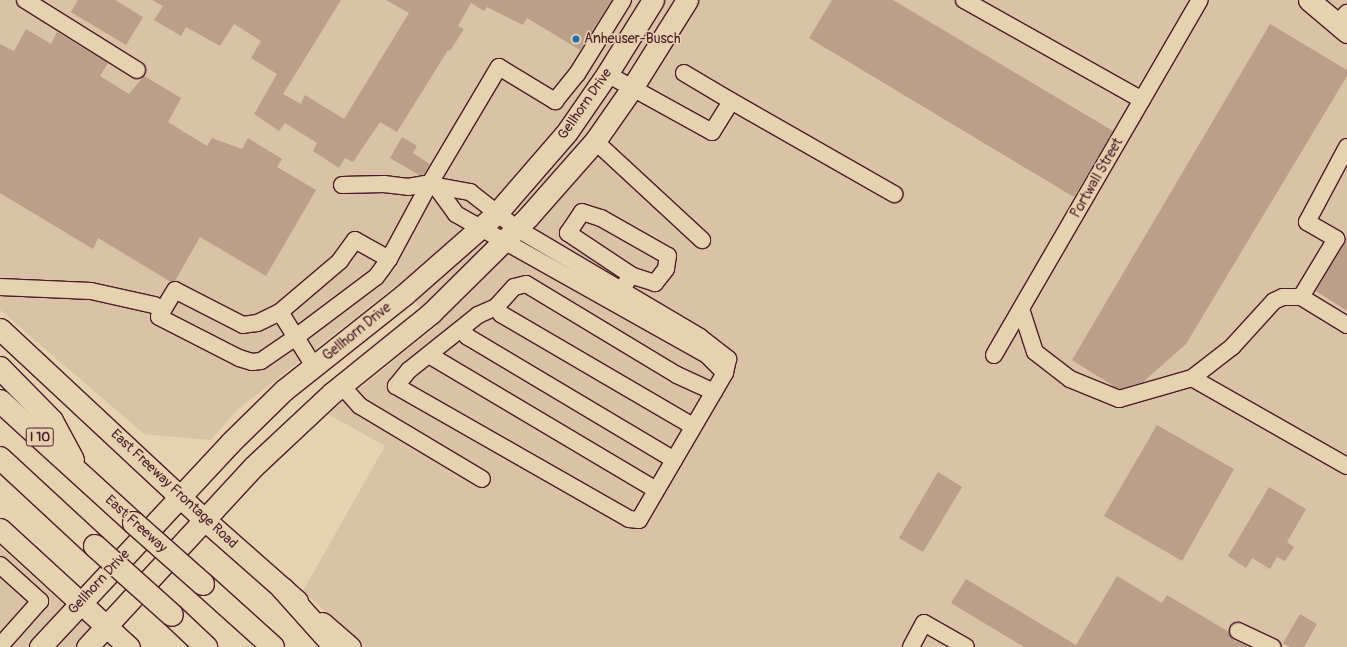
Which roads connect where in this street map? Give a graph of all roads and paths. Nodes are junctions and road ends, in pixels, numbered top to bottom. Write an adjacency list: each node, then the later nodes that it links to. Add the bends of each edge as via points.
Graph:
1 (25, 0): 9 (street)
2 (623, 0): 17 (street, via 577,74 555,100 499,67)
3 (653, 0): 11 (main road, Gellhorn Drive)
4 (687, 0): 12 (main road, Gellhorn Drive)
5 (964, 0): 13 (street)
6 (1200, 0): 13 (street, Portwall Street)
7 (1309, 0): 8 (main road)
8 (1344, 23)
9 (137, 70)
10 (684, 73): 14 (street)
11 (607, 74): 12 (street); 20 (main road, Gellhorn Drive, via 567,132)
12 (632, 88): 14 (street, via 712,132); 15 (main road, Gellhorn Drive)
13 (1142, 100): 29 (street, Portwall Street)
14 (732, 101): 19 (street)
15 (595, 141): 21 (main road, Gellhorn Drive); 22 (street)
16 (1347, 146): 26 (street, via 1307,222 1336,239)
17 (433, 184): 18 (street, via 408,187 384,184); 20 (street, via 456,214); 20 (street, via 470,192 489,204); 23 (street)
18 (342, 185)
19 (894, 194)
20 (489, 221): 21 (street); 38 (main road, Gellhorn Drive, via 405,294)
21 (510, 234): 27 (street); 41 (main road, Gellhorn Drive, via 431,313)
22 (702, 240)
23 (389, 259): 31 (street, via 356,240 340,261); 35 (street, via 376,277)
24 (630, 275): 24 (street, via 568,233 582,212 601,218 668,256 666,269 655,283); 27 (street)
25 (0, 287): 30 (street, via 91,291 154,305)
26 (1301, 297): 32 (street); 40 (street, via 1283,297 1274,301 1232,347)
27 (616, 301): 42 (street, via 707,355 725,373)
28 (496, 307): 34 (street, via 478,315); 42 (street, via 514,287 526,284 677,375); 44 (street, via 501,314)
29 (1021, 309): 37 (street, Portwall Street); 40 (street, via 1035,352 1070,379 1119,399)
30 (163, 310): 31 (street, via 175,290 243,325 257,323); 35 (street, via 159,317 239,358 252,362 262,361)
31 (280, 312): 35 (street)
32 (1347, 324)
33 (0, 329): 51 (main road, East Freeway Frontage Road)
34 (461, 330): 36 (street); 46 (street, via 468,337)
35 (296, 337): 38 (street)
36 (429, 355): 50 (street); 50 (street, via 409,370 396,386 629,519 639,520)
37 (994, 355)
38 (320, 362): 41 (main road); 51 (main road, Gellhorn Drive, via 257,417)
39 (0, 368): 48 (highway, via 52,421)
40 (1192, 378): 47 (street)
41 (342, 384): 49 (street, via 360,406); 52 (main road, Gellhorn Drive, via 254,466)
42 (714, 392): 44 (street)
43 (0, 401): 48 (highway, East Freeway / I 10)
44 (693, 426): 46 (street)
45 (0, 458): 63 (highway, bridge)
46 (674, 460): 50 (street)
47 (1347, 466)
48 (80, 474): 64 (highway, East Freeway / I 10, bridge)
49 (482, 478)
50 (656, 490)
51 (181, 496): 52 (main road, East Freeway Frontage Road); 56 (main road, Gellhorn Drive)
52 (204, 520): 55 (main road, East Freeway Frontage Road); 57 (main road, Gellhorn Drive)
53 (0, 529): 56 (main road)
54 (0, 565): 59 (street, via 40,601)
55 (282, 589): 65 (highway); 66 (main road, East Freeway Frontage Road)
56 (80, 601): 57 (main road); 60 (main road, Gellhorn Drive)
57 (106, 626): 61 (main road, Gellhorn Drive); 62 (main road)
58 (1238, 632): 69 (street)
59 (0, 646)
60 (40, 647)
61 (87, 647)
62 (129, 647)
63 (206, 647)
64 (273, 647)
65 (335, 647)
66 (350, 647)
67 (911, 647): 68 (street, via 924,623)
68 (966, 647)
69 (1272, 647)

